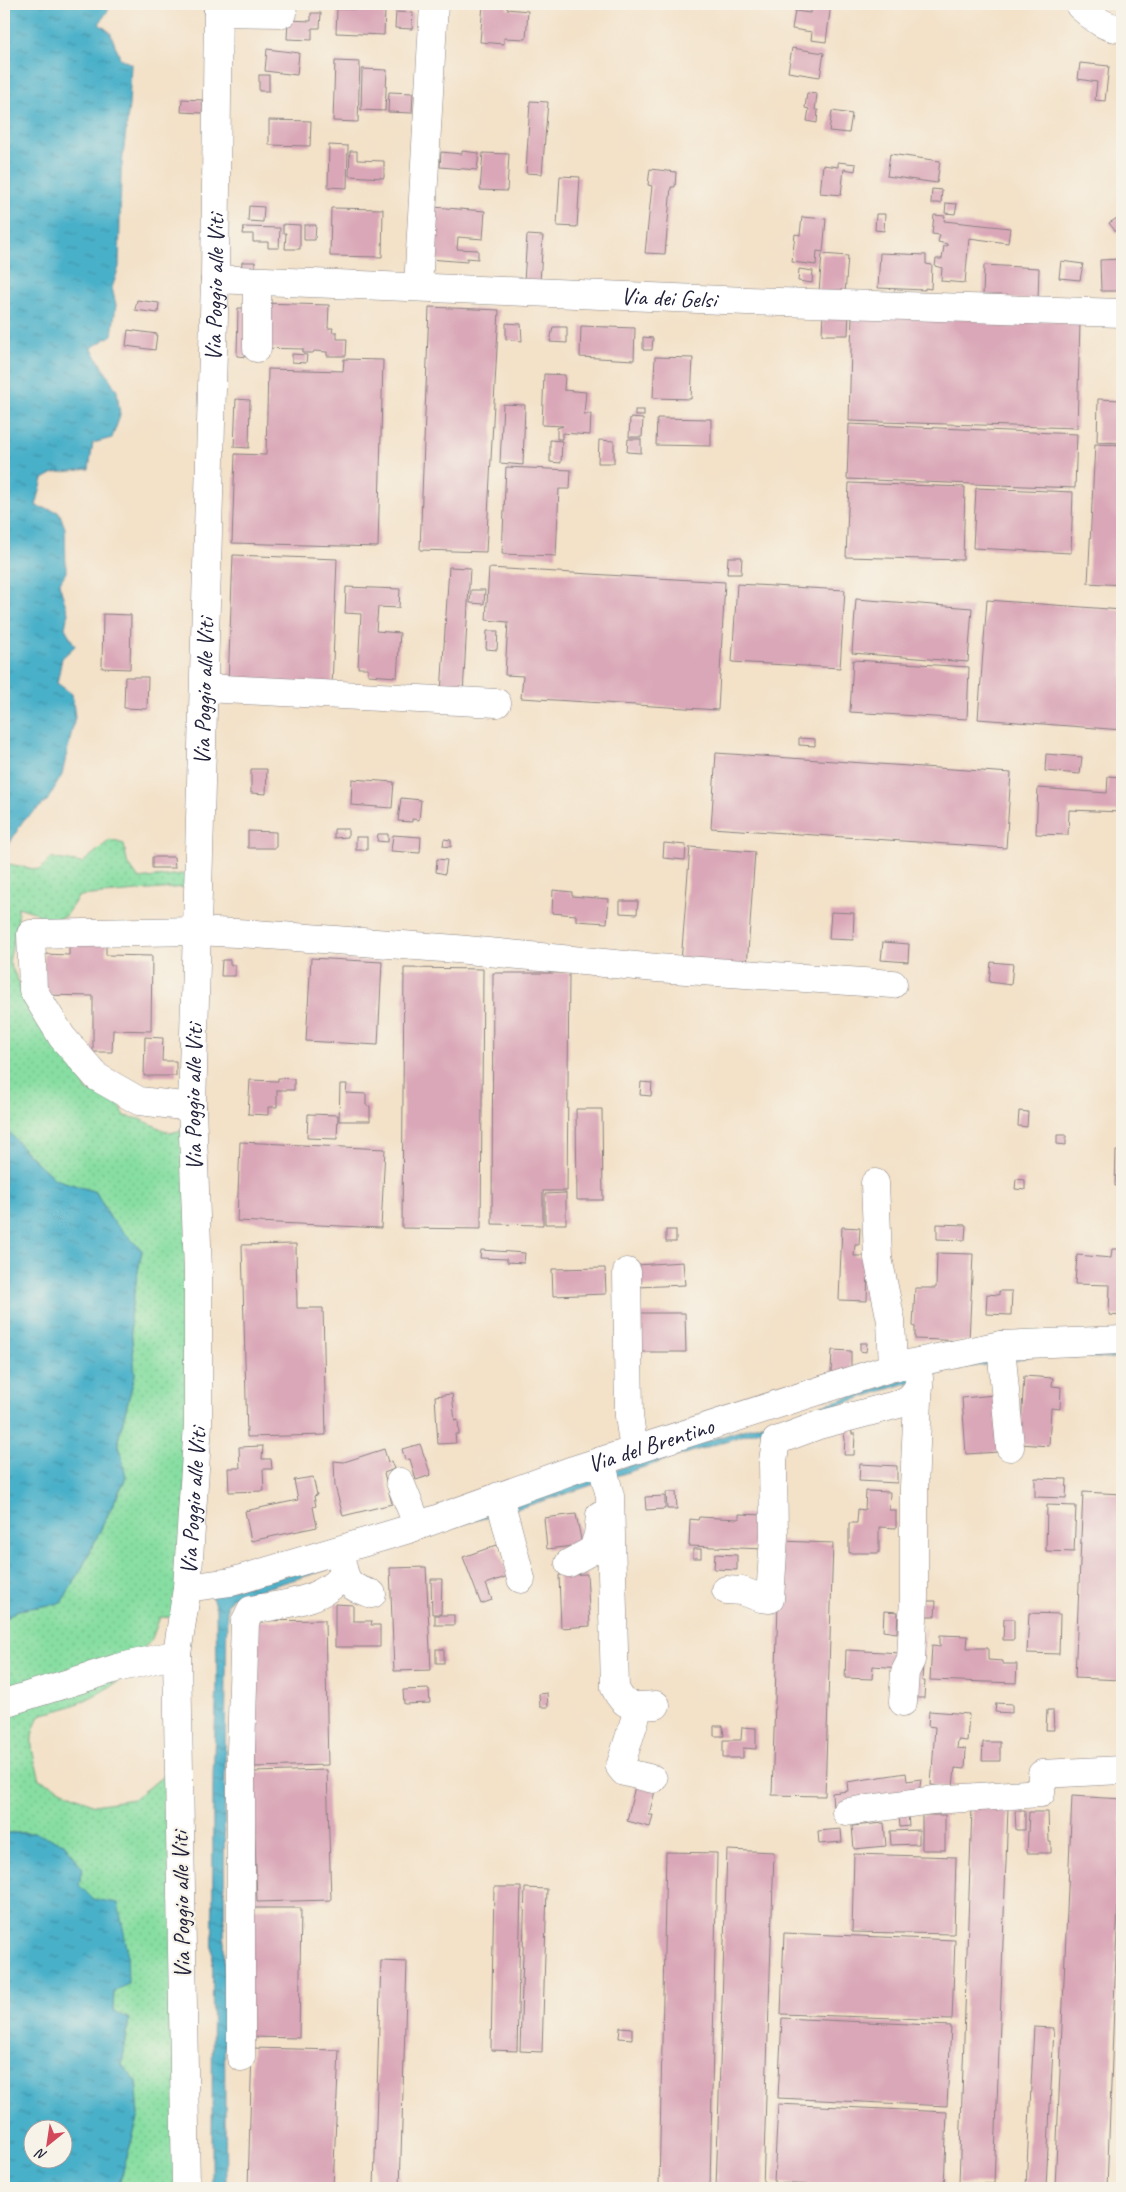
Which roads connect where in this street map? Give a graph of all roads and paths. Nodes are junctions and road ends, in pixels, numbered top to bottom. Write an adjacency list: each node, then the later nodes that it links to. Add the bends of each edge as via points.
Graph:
1 (434, 4): 8 (street)
2 (1080, 6): 5 (street, via 1097,21)
3 (218, 8): 4 (street); 6 (street, Via Poggio alle Viti)
4 (283, 13)
5 (1122, 28)
6 (215, 279): 7 (street, Via dei Gelsi); 11 (street, Via Poggio alle Viti)
7 (257, 281): 8 (street, Via dei Gelsi); 10 (street)
8 (418, 287): 9 (street, Via dei Gelsi)
9 (1122, 313)
10 (257, 348)
11 (204, 688): 12 (street); 13 (street, Via Poggio alle Viti)
12 (496, 703)
13 (197, 931): 14 (street); 15 (street, Via Poggio alle Viti); 15 (street, via 31,934 33,990 62,1037 97,1077 139,1101)
14 (893, 984)
15 (192, 1107): 31 (street, Via Poggio alle Viti, via 198,1272 198,1424)
16 (875, 1183): 20 (street, via 878,1258 891,1321)
17 (627, 1272): 22 (street, via 629,1416)
18 (1122, 1340): 19 (street, Via del Brentino)
19 (1003, 1358): 20 (street, Via del Brentino); 21 (street)
20 (910, 1372): 22 (street, Via del Brentino); 32 (street, via 910,1398 899,1404 818,1425 776,1441 770,1599); 35 (street, via 914,1597 911,1660 904,1672)
21 (1010, 1447)
22 (634, 1450): 23 (street, Via del Brentino)
23 (601, 1461): 25 (street, Via del Brentino); 26 (street)
24 (400, 1482): 27 (street)
25 (499, 1496): 27 (street, Via del Brentino); 30 (street)
26 (610, 1496): 29 (street, via 600,1513 593,1550); 38 (street, via 615,1688 621,1701 631,1706 646,1705 635,1719 620,1767 624,1772)
27 (418, 1526): 28 (street, Via del Brentino)
28 (342, 1562): 31 (street, Via del Brentino); 33 (street, via 347,1582); 40 (street, via 336,1584 305,1600 251,1610 245,1622 241,1751)
29 (570, 1563)
30 (521, 1579)
31 (188, 1588): 34 (street, Via Poggio alle Viti)
32 (726, 1590)
33 (372, 1594)
34 (176, 1654): 36 (street, via 117,1668); 41 (street, Via Poggio alle Viti)
35 (903, 1702)
36 (4, 1703)
37 (1122, 1770): 39 (street, via 1042,1774 1041,1793 933,1800)
38 (653, 1779)
39 (846, 1812)
40 (241, 2057)
41 (186, 2188)

